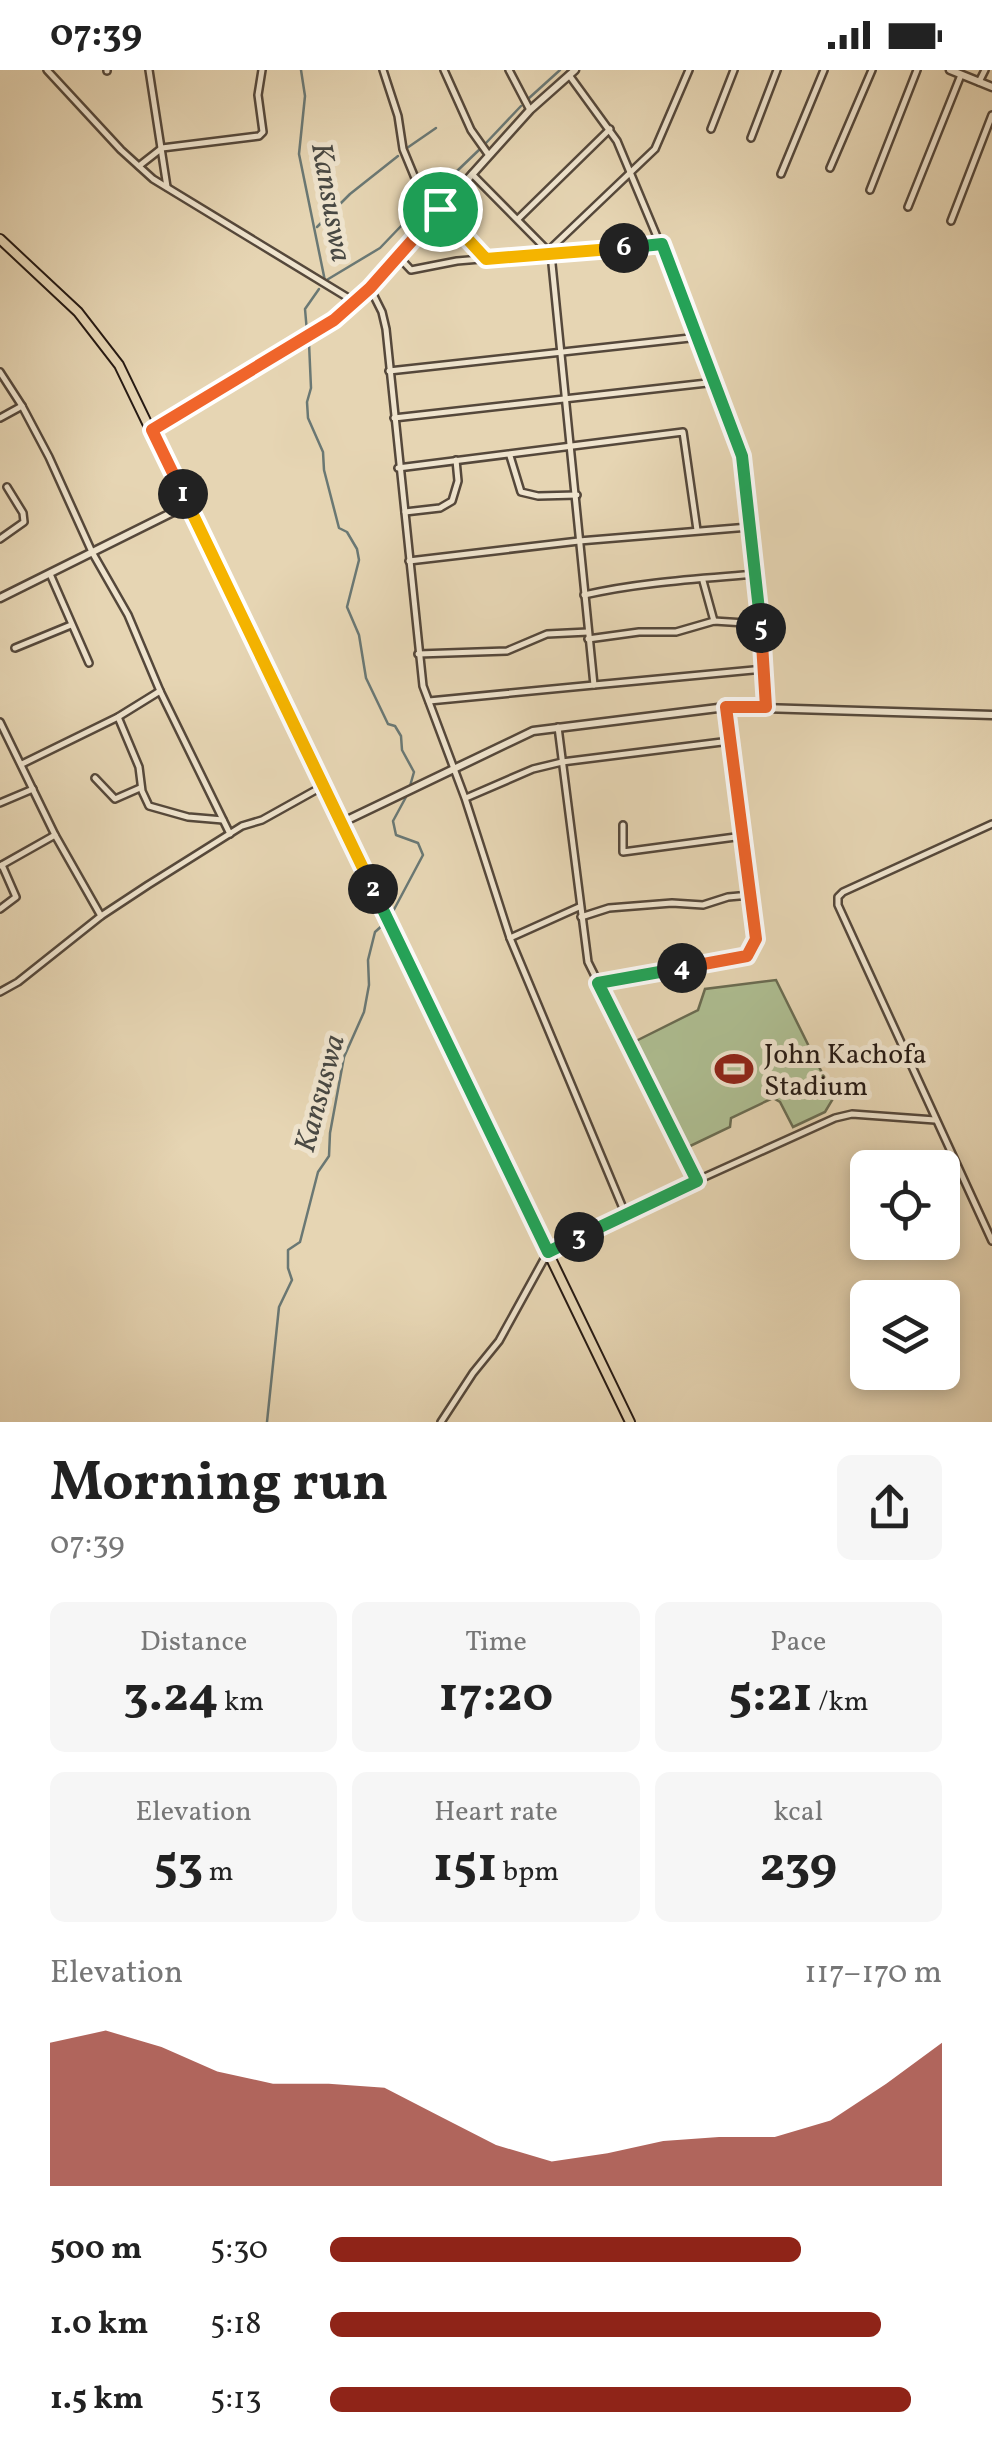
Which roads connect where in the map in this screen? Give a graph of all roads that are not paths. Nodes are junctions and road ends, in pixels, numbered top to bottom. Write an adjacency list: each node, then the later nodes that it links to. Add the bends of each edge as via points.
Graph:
1 (47, 70): 26 (street)
2 (149, 70): 24 (street)
3 (262, 70): 24 (street, via 259,136)
4 (383, 70): 34 (street, via 406,162)
5 (444, 70): 25 (street)
6 (509, 70): 19 (street)
7 (689, 70): 28 (street, via 661,140)
8 (734, 70): 22 (street)
9 (777, 70): 23 (street)
10 (824, 70): 30 (street)
11 (872, 70): 27 (street)
12 (917, 70): 32 (street)
13 (950, 70): 16 (street)
14 (985, 70): 17 (street)
15 (572, 72): 19 (street); 21 (street)
16 (961, 75): 17 (street); 33 (street)
17 (978, 82): 18 (street)
18 (992, 88)
19 (530, 110): 25 (street)
20 (992, 115): 36 (street)
21 (610, 128): 28 (street); 35 (street)
22 (711, 128)
23 (752, 138)
24 (162, 148): 26 (street); 31 (street)
25 (488, 154): 29 (street)
26 (139, 166): 31 (street)
27 (830, 168)
28 (630, 173): 38 (street); 39 (street)
29 (472, 174): 34 (street); 35 (street)
30 (781, 174)
31 (167, 188): 43 (street)
32 (870, 190)
33 (908, 207)
34 (440, 209): 40 (street); 41 (street)
35 (518, 220): 39 (street)
36 (950, 221)
37 (0, 239): 53 (main road, via 100,339)
38 (662, 244): 39 (street); 44 (street)
39 (550, 252): 41 (street); 45 (street)
40 (397, 256): 41 (street, via 410,270); 42 (street)
41 (486, 259)
42 (370, 288): 43 (street); 46 (street, via 384,319)
43 (354, 302): 53 (street)
44 (699, 337): 45 (street); 48 (street)
45 (561, 351): 46 (street); 49 (street)
46 (390, 371): 52 (street)
47 (0, 372): 50 (street)
48 (716, 382): 49 (street); 62 (street, via 742,456)
49 (566, 400): 52 (street); 54 (street)
50 (22, 406): 51 (street); 66 (street)
51 (0, 418)
52 (394, 418): 57 (street)
53 (152, 430): 60 (main road)
54 (571, 448): 55 (street); 59 (street); 63 (street, via 683,432)
55 (510, 456): 56 (street); 59 (street, via 522,492)
56 (456, 460): 57 (street); 61 (street, via 452,501)
57 (398, 468): 61 (street)
58 (7, 487): 64 (street, via 24,522)
59 (577, 495): 65 (street)
60 (188, 504): 66 (street); 95 (main road)
61 (404, 512): 67 (street)
62 (749, 527): 63 (street); 69 (street)
63 (697, 530): 65 (street)
64 (0, 539)
65 (579, 541): 67 (street); 71 (street)
66 (92, 552): 68 (street); 82 (street)
67 (408, 562): 78 (street)
68 (50, 574): 72 (street); 75 (street)
69 (756, 574): 70 (street); 74 (street)
70 (702, 581): 71 (street); 73 (street)
71 (584, 595): 76 (street)
72 (0, 598)
73 (714, 622): 74 (street); 76 (street, via 676,632)
74 (761, 624): 80 (street)
75 (72, 625): 77 (street); 79 (street)
76 (588, 636): 78 (street, via 547,634 506,650); 81 (street)
77 (16, 648)
78 (418, 654): 83 (street)
79 (89, 664)
80 (765, 669): 81 (street); 85 (street)
81 (594, 685): 83 (street)
82 (160, 690): 87 (street); 100 (street)
83 (428, 701): 93 (street)
84 (726, 707): 85 (street); 89 (street); 90 (street)
85 (766, 707): 86 (street)
86 (992, 715)
87 (118, 718): 92 (street); 96 (street)
88 (0, 722): 92 (street)
89 (558, 727): 91 (street); 93 (street, via 522,735)
90 (730, 741): 91 (street); 106 (street)
91 (562, 762): 98 (street); 109 (street)
92 (22, 764): 97 (street)
93 (453, 768): 98 (street); 101 (street)
94 (94, 778): 96 (street, via 115,798)
95 (323, 786): 101 (main road); 104 (street)
96 (141, 788): 100 (street, via 152,809)
97 (33, 789): 99 (street); 105 (street)
98 (465, 798): 113 (street)
99 (0, 802)
100 (224, 820): 104 (street)
101 (341, 823): 120 (main road)
102 (992, 824): 116 (street, via 838,898)
103 (623, 825): 106 (street, via 624,852)
104 (230, 834): 111 (street)
105 (55, 835): 107 (street); 111 (street)
106 (743, 836): 108 (street)
107 (1, 865): 110 (street, via 16,898)
108 (750, 894): 112 (street); 114 (street, via 756,939 747,956)
109 (579, 907): 112 (street); 113 (street)
110 (0, 909)
111 (101, 916): 115 (street)
112 (581, 917): 114 (street)
113 (510, 938): 118 (street)
114 (598, 983): 117 (street)
115 (0, 992)
116 (935, 1120): 117 (street, via 844,1115); 119 (street)
117 (697, 1181): 118 (street)
118 (625, 1213): 120 (street)
119 (992, 1241)
120 (548, 1252): 121 (street, via 499,1340); 122 (main road)
121 (441, 1422)
122 (630, 1422)

